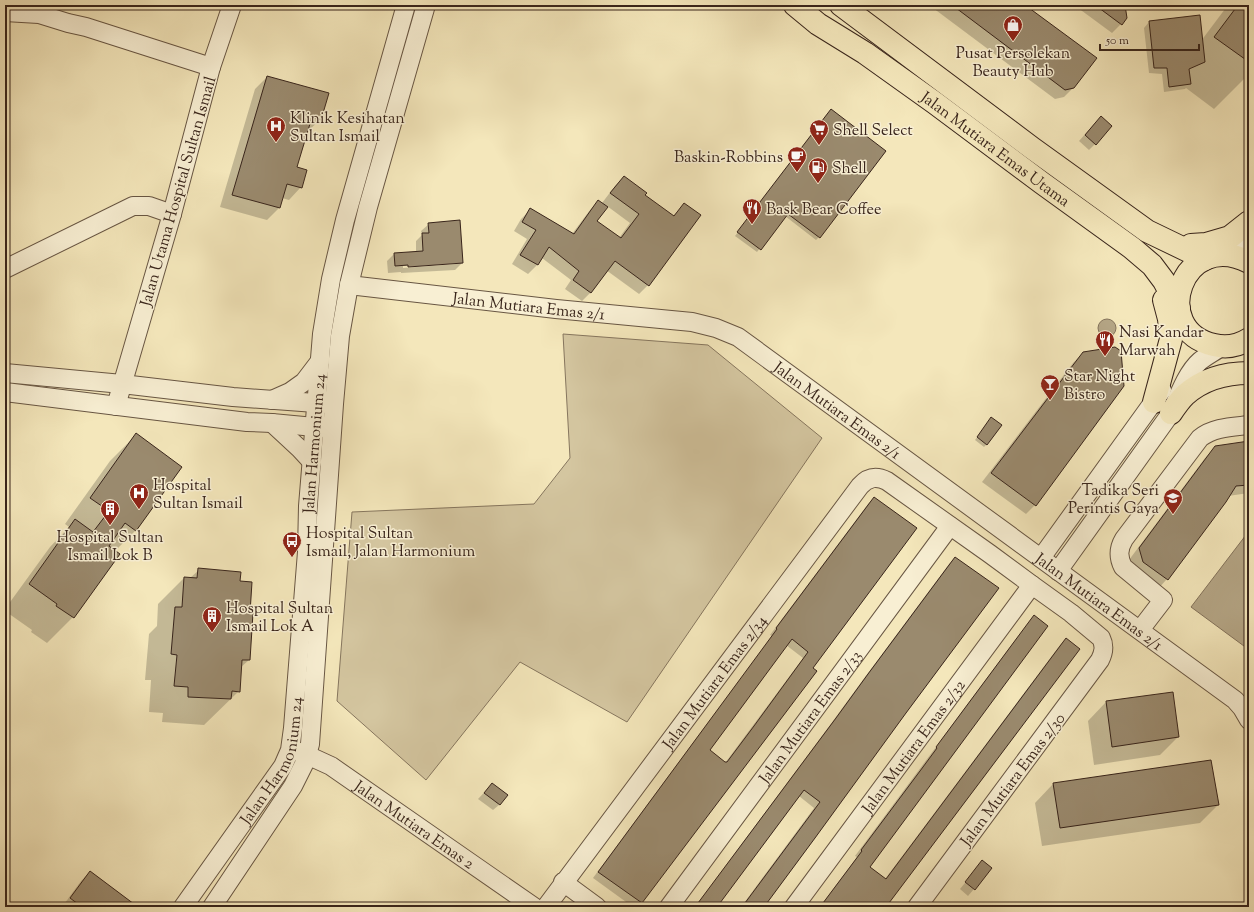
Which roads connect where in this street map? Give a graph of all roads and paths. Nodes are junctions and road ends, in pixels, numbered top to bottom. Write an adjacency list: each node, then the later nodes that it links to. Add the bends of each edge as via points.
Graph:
1 (232, 5): 7 (street)
2 (406, 5): 19 (street, Jalan Harmonium 24, via 345,220 331,279)
3 (426, 5): 16 (street, Jalan Harmonium 24, via 368,207)
4 (795, 5): 12 (main road, Jalan Mutiara Emas Utama, via 818,24 865,53 935,103)
5 (841, 5): 10 (main road, Jalan Mutiara Emas Utama)
6 (6, 12): 7 (street, Jalan Utama Hospital Sultan Ismail, via 39,14)
7 (211, 67): 8 (street, Jalan Utama Hospital Sultan Ismail)
8 (172, 214): 15 (street, via 149,206 133,206); 22 (street, Jalan Utama Hospital Sultan Ismail)
9 (1249, 222): 10 (main road, via 1230,237 1206,244 1184,245)
10 (1147, 231): 14 (main road, Jalan Mutiara Emas Utama)
11 (1249, 242): 13 (street)
12 (1132, 248): 17 (main road, Jalan Mutiara Emas Utama, via 1152,265 1164,281); 27 (main road, via 1163,300 1169,319 1171,339)
13 (1239, 258): 14 (main road, via 1217,255)
14 (1205, 259): 17 (main road, via 1194,266 1181,285 1178,297)
15 (5, 269)
16 (349, 285): 25 (street, Jalan Harmonium 24); 34 (street, Jalan Mutiara Emas 2/1, via 692,322 716,328 738,337)
17 (1182, 317): 18 (main road, Jalan Mutiara Emas Utama, via 1194,336 1206,344); 27 (street, via 1181,345 1165,385)
18 (1238, 346): 27 (street, via 1199,362)
19 (320, 361): 24 (street, via 304,382); 25 (street, Jalan Harmonium 24)
20 (5, 373): 22 (street)
21 (1249, 373): 27 (main road, via 1214,377)
22 (122, 384): 24 (street); 26 (street, Jalan Utama Hospital Sultan Ismail)
23 (5, 392): 26 (street)
24 (271, 401): 25 (street)
25 (325, 403): 30 (street, Jalan Harmonium 24); 31 (street, Jalan Harmonium 24)
26 (116, 406): 28 (street)
27 (1163, 407): 34 (street); 35 (street)
28 (272, 423): 30 (street); 32 (street)
29 (1249, 425): 37 (street, via 1213,430 1200,438 1120,546 1123,567 1163,600)
30 (314, 427): 31 (street); 32 (street, Jalan Harmonium 24)
31 (332, 429): 40 (street, Jalan Harmonium 24, via 312,733)
32 (312, 462): 39 (street, Jalan Harmonium 24, via 306,567)
33 (950, 526): 36 (street); 41 (street, Jalan Mutiara Emas 2/34, via 887,481 876,478 864,481); 47 (street, Jalan Mutiara Emas 2/33)
34 (1041, 558): 35 (street, Jalan Mutiara Emas 2/1)
35 (1058, 571): 37 (street, Jalan Mutiara Emas 2/1)
36 (1032, 585): 48 (street, Jalan Mutiara Emas 2/32); 49 (street, Jalan Mutiara Emas 2/30, via 1097,633 1104,649 1100,660)
37 (1140, 630): 38 (street, Jalan Mutiara Emas 2/1, via 1235,700)
38 (1249, 720)
39 (290, 750): 40 (street, Jalan Mutiara Emas 2); 42 (street, Jalan Harmonium 24, via 283,766)
40 (307, 755): 43 (street, Jalan Harmonium 24, via 293,786); 44 (street, Jalan Mutiara Emas 2, via 331,766)
41 (563, 882): 45 (street, Jalan Mutiara Emas 2/34); 46 (street)
42 (183, 907)
43 (212, 907)
44 (534, 907)
45 (546, 907)
46 (597, 907)
47 (669, 907)
48 (794, 907)
49 (917, 907)

